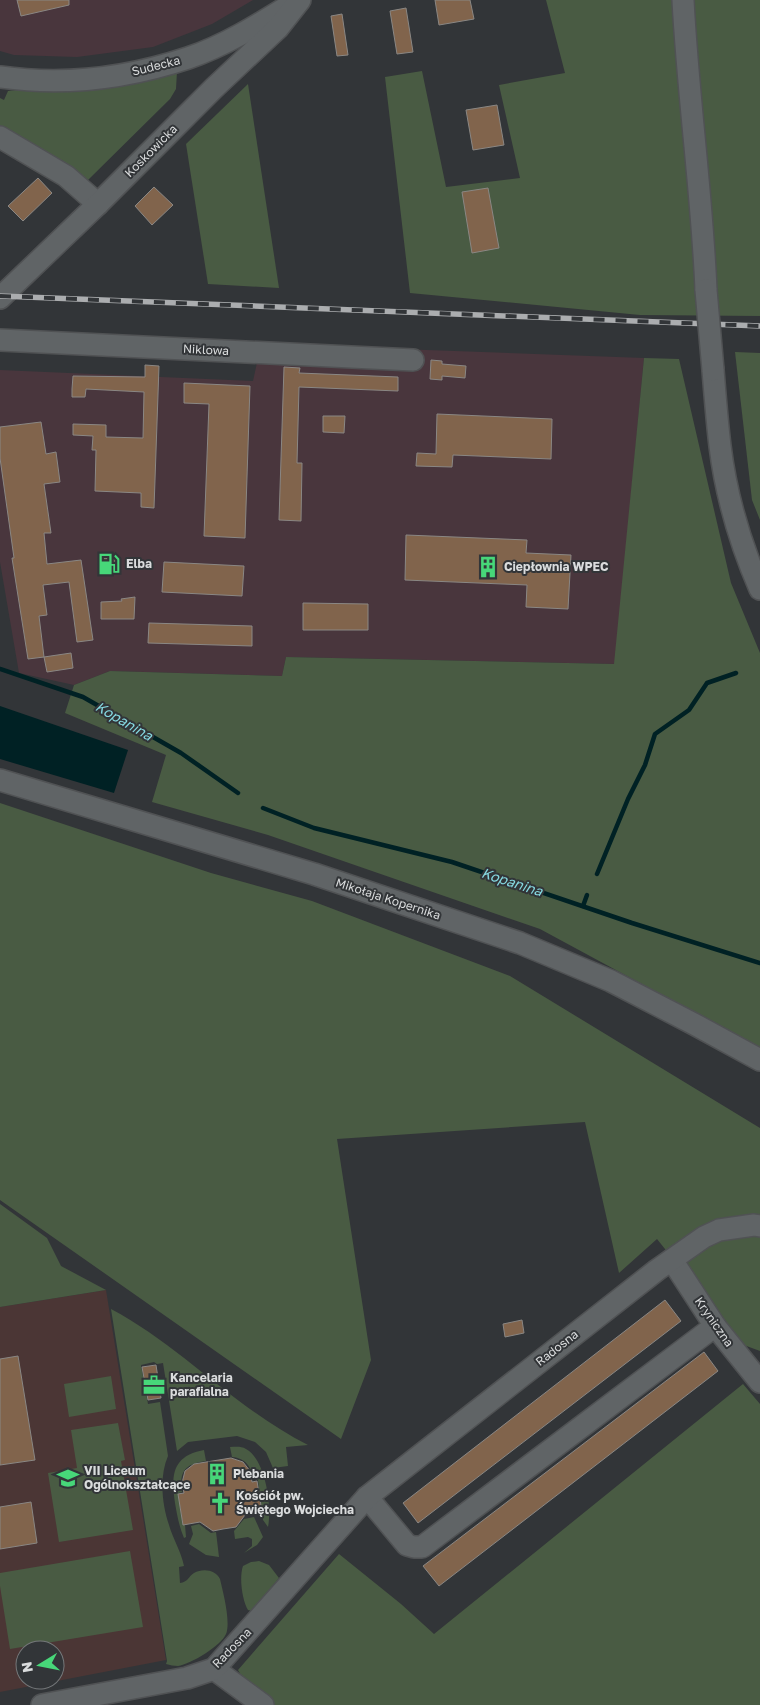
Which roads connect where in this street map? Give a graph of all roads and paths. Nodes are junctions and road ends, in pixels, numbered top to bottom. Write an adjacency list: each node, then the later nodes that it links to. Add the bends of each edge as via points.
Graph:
1 (299, 0): 3 (street, Sudecka); 5 (street, Koskowicka, via 278,28)
2 (683, 0): 11 (street, bridge, via 720,447 730,500 745,553)
3 (208, 50): 4 (street, Sudecka, via 189,58 119,75 65,80); 5 (street)
4 (0, 77)
5 (214, 88): 7 (street, Koskowicka)
6 (0, 137): 7 (street, via 66,176)
7 (98, 204): 8 (street, Koskowicka)
8 (0, 298)
9 (0, 340): 10 (street, Niklowa)
10 (413, 360)
11 (760, 589)
12 (0, 780): 13 (street, Mikołaja Kopernika, via 314,874 520,943 611,981)
13 (760, 1060)
14 (760, 1226): 15 (street, Radosna, via 719,1230)
15 (672, 1260): 16 (street, Kryniczna); 18 (street, Radosna)
16 (715, 1326): 17 (street, Kryniczna); 18 (street, via 422,1547 407,1545)
17 (760, 1382)
18 (367, 1497): 19 (street, Radosna)
19 (214, 1669): 20 (street, Radosna, via 187,1678); 21 (street)
20 (42, 1705)
21 (262, 1705)

